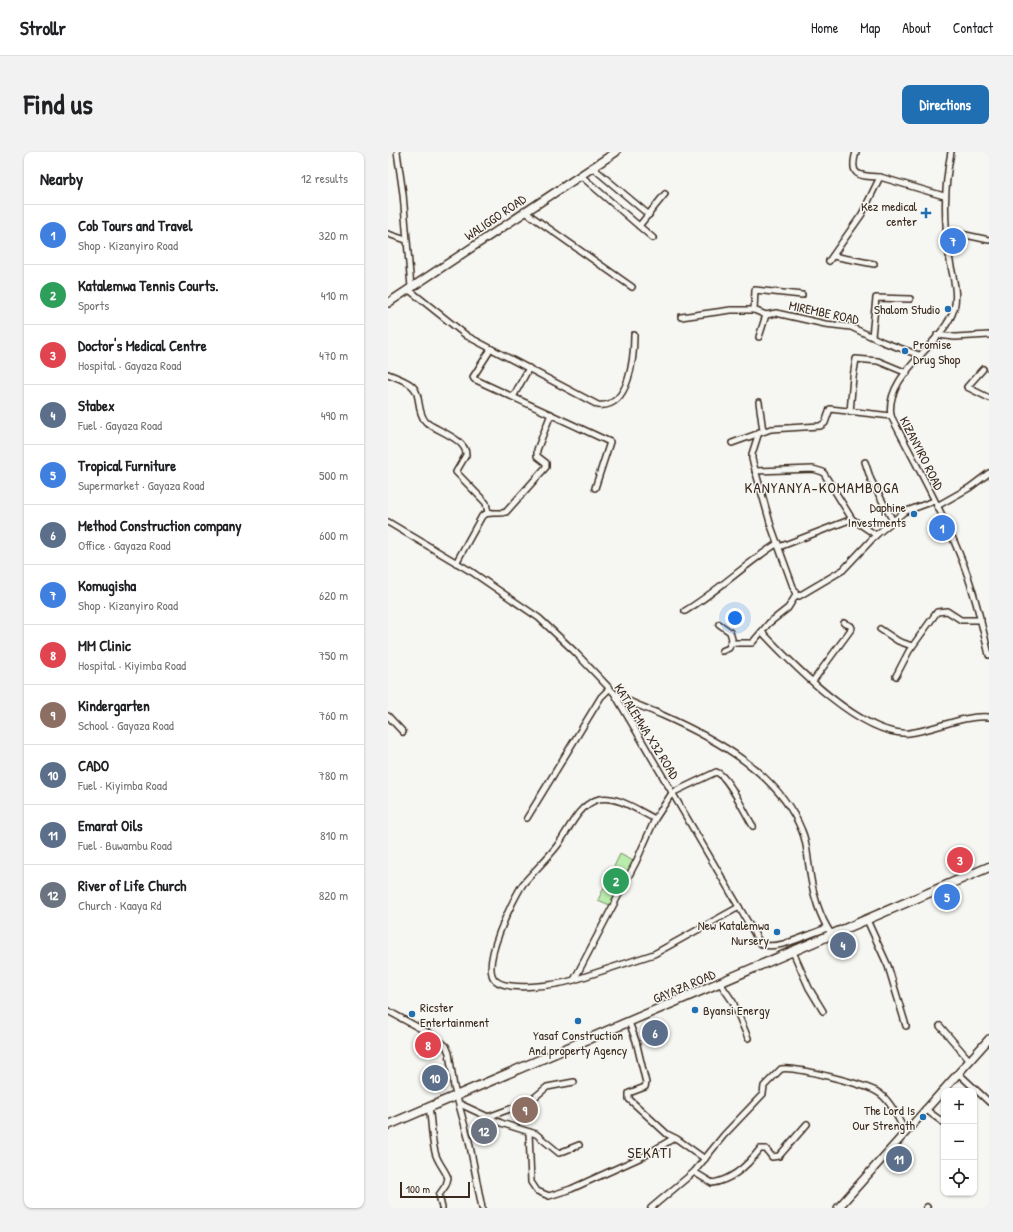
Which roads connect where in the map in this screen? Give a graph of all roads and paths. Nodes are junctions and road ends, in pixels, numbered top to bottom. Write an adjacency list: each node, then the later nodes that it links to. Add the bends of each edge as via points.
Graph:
1 (397, 152): 16 (street)
2 (616, 152): 5 (street, WALIGGO ROAD)
3 (856, 152): 7 (street, via 852,166 854,170 861,176)
4 (951, 152): 9 (street, KIZANYIRO ROAD)
5 (592, 167): 6 (street, WALIGGO ROAD); 11 (street)
6 (580, 174): 10 (street, WALIGGO ROAD); 12 (street)
7 (880, 177): 9 (street); 18 (street, via 862,214)
8 (665, 194): 11 (street)
9 (944, 196): 13 (street, KIZANYIRO ROAD)
10 (524, 211): 21 (street); 22 (street, WALIGGO ROAD)
11 (648, 215): 12 (street)
12 (640, 226): 15 (street)
13 (947, 231): 17 (street); 30 (street, KIZANYIRO ROAD, via 954,308)
14 (388, 234): 16 (street)
15 (653, 238)
16 (406, 240): 22 (street)
17 (989, 240)
18 (832, 256): 19 (street); 20 (street)
19 (829, 261)
20 (874, 264)
21 (632, 287)
22 (410, 288): 25 (street, WALIGGO ROAD); 34 (street, via 467,336)
23 (802, 294): 26 (street, via 757,289 753,292)
24 (910, 299): 32 (street, via 876,298)
25 (388, 302)
26 (754, 310): 27 (street); 28 (street, via 731,310)
27 (766, 316): 32 (street, MIREMBE ROAD, via 776,313 851,327); 33 (street)
28 (681, 317)
29 (634, 335): 36 (street, via 629,382 617,397 606,405 598,405)
30 (937, 335): 31 (street); 35 (street, KIZANYIRO ROAD)
31 (989, 335)
32 (872, 336): 35 (street, MIREMBE ROAD)
33 (759, 337)
34 (491, 349): 36 (street); 40 (street, via 473,378)
35 (920, 355): 38 (street, KIZANYIRO ROAD)
36 (529, 368): 40 (street)
37 (983, 369): 41 (street, via 967,388)
38 (907, 373): 43 (street, via 878,361 856,359); 45 (street, KIZANYIRO ROAD, via 889,404)
39 (388, 374): 53 (street, via 412,386 426,422 458,441 466,450 456,472 486,503)
40 (513, 397): 44 (street)
41 (989, 398)
42 (759, 402): 46 (street)
43 (850, 412): 45 (street); 46 (street, via 830,409 825,423 820,426)
44 (551, 414): 51 (street, via 610,442); 53 (street, via 536,450 538,456 546,463 546,467 506,512)
45 (891, 416): 52 (street, KIZANYIRO ROAD)
46 (761, 431): 47 (street); 49 (street, via 752,454)
47 (732, 443)
48 (865, 462): 55 (street, via 871,480)
49 (755, 471): 54 (street, via 813,469 823,472); 58 (street)
50 (989, 473): 52 (street, via 969,488)
51 (595, 488)
52 (936, 503): 55 (street, via 907,510); 62 (street, KIZANYIRO ROAD, via 959,553 976,598)
53 (488, 513): 59 (street, via 478,522)
54 (852, 519): 57 (street); 58 (street)
55 (893, 520): 57 (street)
56 (388, 522): 59 (street, KATALEMWA X32 ROAD)
57 (876, 536): 60 (street, via 839,573 799,596)
58 (778, 545): 60 (street); 61 (street, via 753,560 703,600)
59 (456, 563): 73 (street, KATALEMWA X32 ROAD, via 547,624)
60 (796, 595): 66 (street, via 788,608)
61 (684, 611)
62 (981, 620): 68 (street, via 960,620 947,611 940,611 931,619); 70 (street, KIZANYIRO ROAD)
63 (844, 623): 72 (street, via 852,628)
64 (719, 624): 67 (street, via 730,632)
65 (880, 629): 68 (street, via 898,641)
66 (762, 632): 67 (street, via 749,644); 72 (street, via 788,660)
67 (732, 643): 69 (street, via 729,648)
68 (912, 646): 71 (street)
69 (722, 651)
70 (989, 655)
71 (896, 676)
72 (813, 681): 76 (street, via 862,719 902,733 970,718)
73 (609, 689): 74 (street, KATALEMWA X32 ROAD); 79 (street, via 601,697)
74 (614, 694): 78 (street, KATALEMWA X32 ROAD); 85 (street, via 693,730 721,746 776,788 792,810 803,833 813,890)
75 (388, 716): 77 (street)
76 (989, 717)
77 (403, 732)
78 (672, 793): 80 (street); 81 (street, via 716,772 719,773 726,780); 83 (street, KATALEMWA X32 ROAD)
79 (527, 818)
80 (655, 819): 88 (street, via 636,862); 88 (street, via 607,798 588,803 557,846 523,886 502,924 490,969 495,981 510,987)
81 (752, 826)
82 (989, 866): 84 (main road, GAYAZA ROAD)
83 (739, 907): 85 (street, KATALEMWA X32 ROAD, via 757,938 768,947 781,945); 88 (street, via 654,954)
84 (867, 920): 86 (main road, GAYAZA ROAD); 93 (street, via 888,966)
85 (827, 928): 86 (street)
86 (832, 935): 87 (main road, GAYAZA ROAD)
87 (793, 952): 89 (main road, GAYAZA ROAD); 91 (street)
88 (574, 980)
89 (720, 983): 92 (main road, GAYAZA ROAD); 95 (street, via 733,1002)
90 (388, 1011): 100 (street, via 434,1036 446,1046)
91 (823, 1011)
92 (629, 1022): 100 (main road, GAYAZA ROAD); 110 (street, via 646,1083 644,1087 629,1093 629,1098)
93 (906, 1026)
94 (940, 1026): 97 (street)
95 (748, 1038)
96 (989, 1039): 97 (street)
97 (970, 1061): 98 (street)
98 (958, 1074): 101 (street); 103 (street)
99 (574, 1082): 104 (street, via 547,1088 529,1102)
100 (458, 1100): 102 (main road, GAYAZA ROAD); 104 (street); 115 (street)
101 (989, 1102)
102 (429, 1108): 107 (main road, GAYAZA ROAD); 114 (street, via 435,1153 448,1178 438,1197)
103 (925, 1109): 105 (street); 108 (street)
104 (488, 1117): 109 (street)
105 (941, 1121)
106 (807, 1124): 113 (street, via 779,1156 772,1157 766,1149 760,1149 731,1177 712,1183)
107 (388, 1125)
108 (905, 1131): 112 (street, via 884,1098 875,1090 840,1078 783,1068 764,1086 763,1094); 117 (street)
109 (530, 1132): 110 (street, via 531,1182 537,1191 549,1196 571,1189 646,1155); 111 (street, via 559,1153)
110 (674, 1138): 112 (street)
111 (579, 1145)
112 (705, 1159): 113 (street)
113 (694, 1172): 116 (street)
114 (442, 1208)
115 (482, 1208)
116 (651, 1208)
117 (838, 1208)

